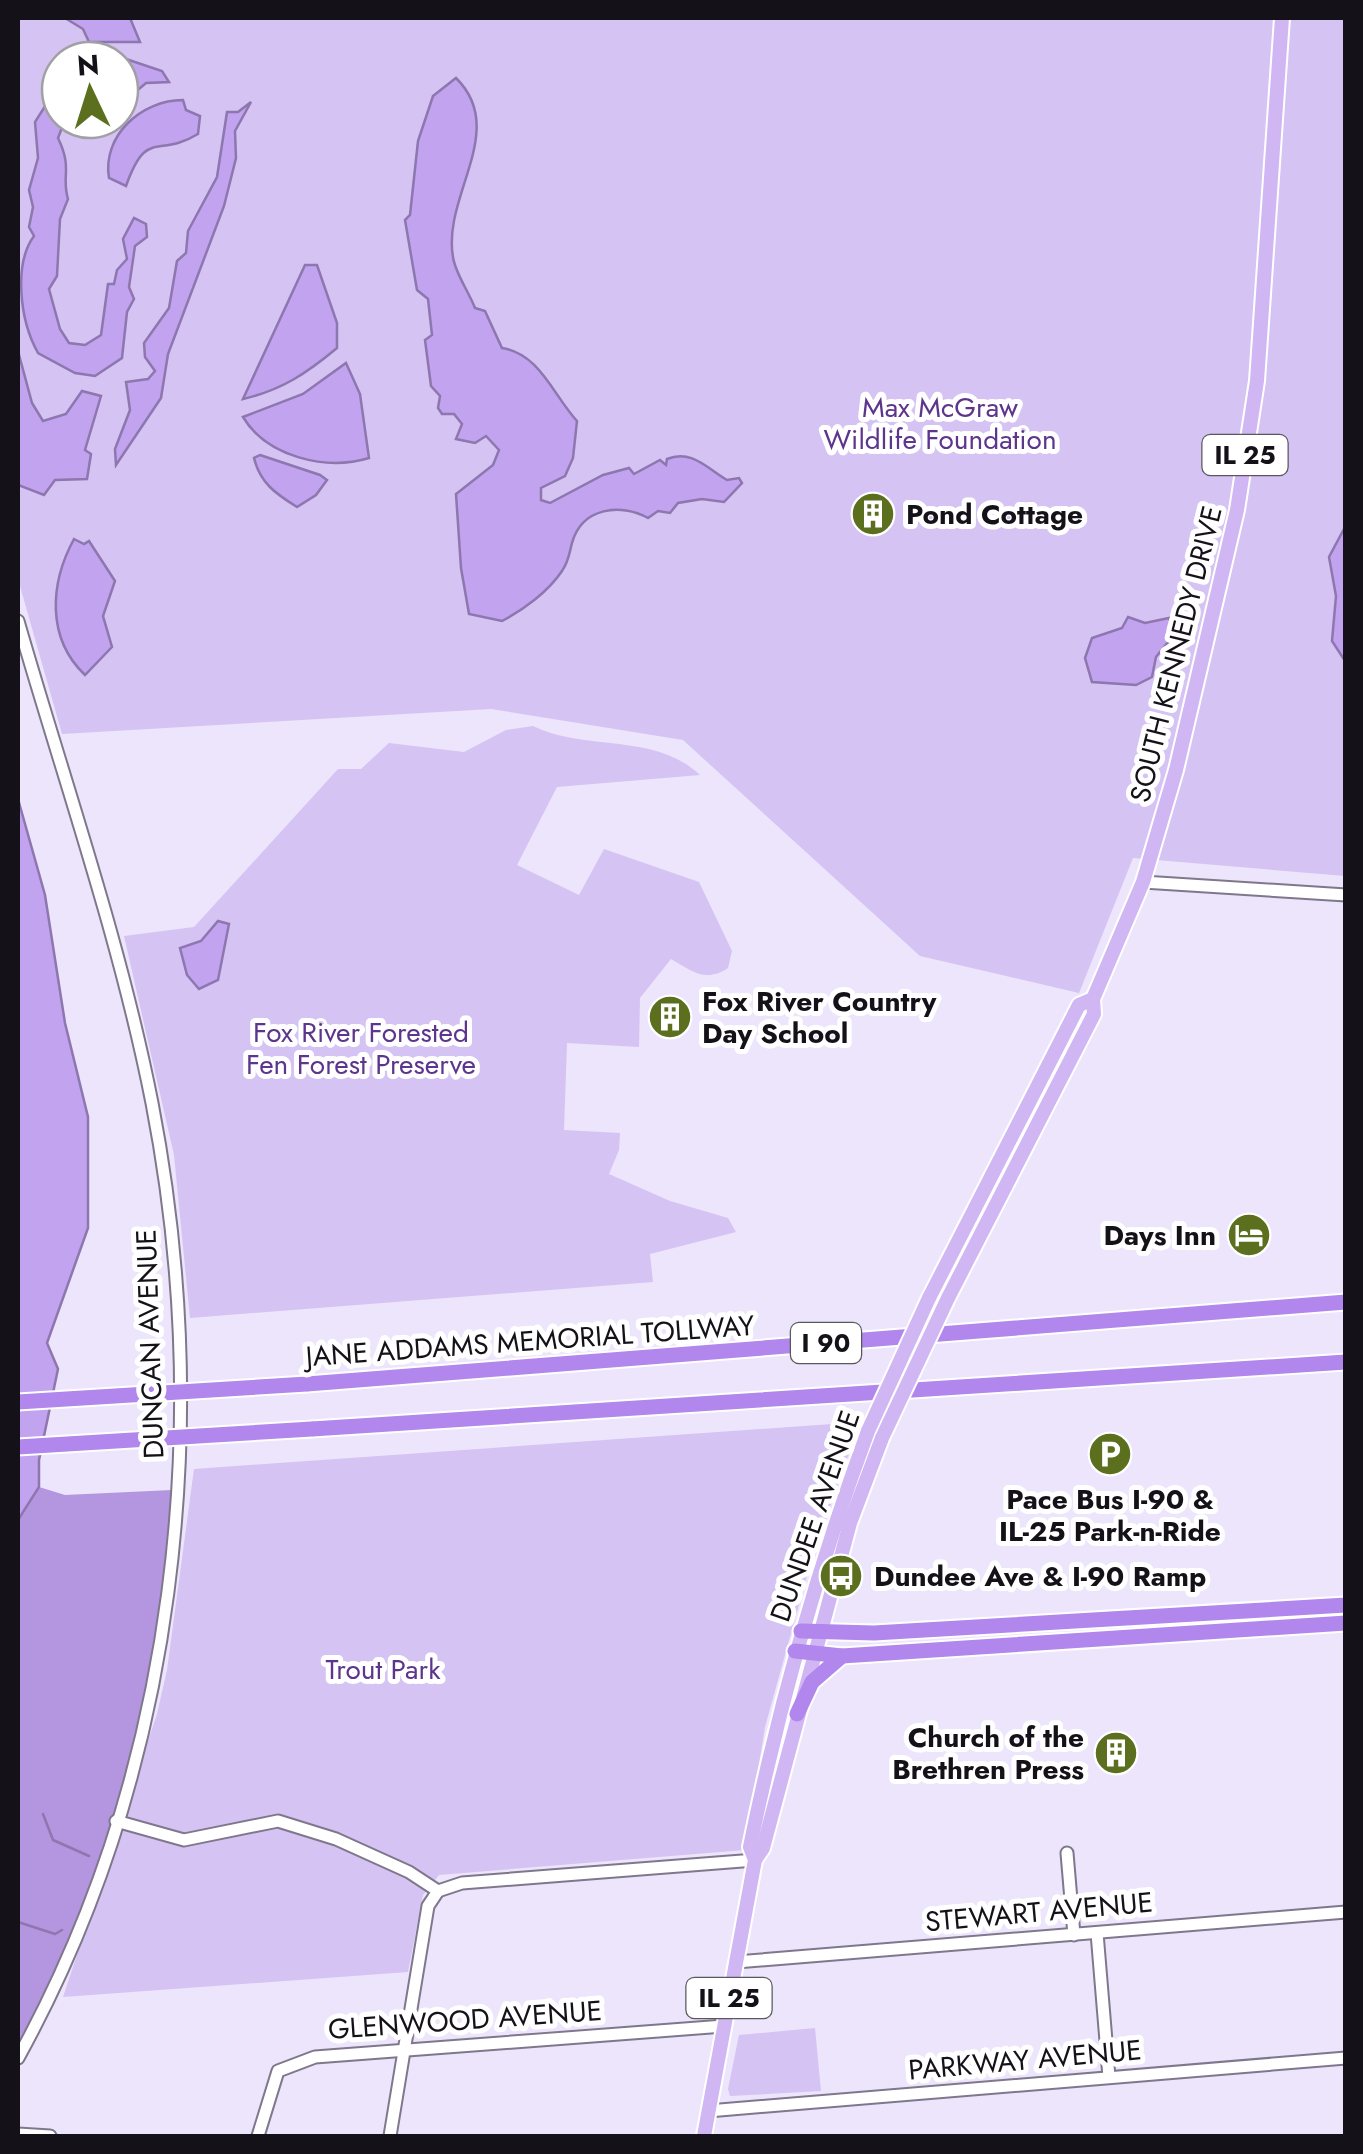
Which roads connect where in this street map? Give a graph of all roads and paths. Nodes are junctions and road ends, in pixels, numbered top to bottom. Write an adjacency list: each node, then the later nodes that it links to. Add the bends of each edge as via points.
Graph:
1 (1282, 18): 3 (main road, SOUTH KENNEDY DRIVE / IL 25, via 1257,381 1237,510 1206,657)
2 (18, 621): 19 (street, DUNCAN AVENUE, via 144,1068 168,1200 180,1322 182,1460 171,1574 157,1662)
3 (1143, 882): 4 (street); 5 (main road, DUNDEE AVENUE / IL 25)
4 (1346, 895)
5 (1094, 998): 14 (main road, DUNDEE AVENUE / IL 25, bridge, via 1094,1014 882,1438); 14 (main road, DUNDEE AVENUE / IL 25, bridge, via 1080,1005 868,1431)
6 (1346, 1302): 8 (highway, JANE ADDAMS MEMORIAL TOLLWAY / I 90, bridge)
7 (1346, 1366): 9 (highway, I 90, bridge)
8 (18, 1402)
9 (18, 1447)
10 (1346, 1595): 12 (highway)
11 (1346, 1605): 12 (highway)
12 (1188, 1614): 14 (highway)
13 (1346, 1625): 17 (highway)
14 (810, 1632): 15 (main road, DUNDEE AVENUE / IL 25); 16 (main road, DUNDEE AVENUE / IL 25)
15 (795, 1652): 16 (highway); 21 (main road, DUNDEE AVENUE / IL 25, via 750,1846)
16 (814, 1654): 17 (highway); 18 (main road, DUNDEE AVENUE / IL 25)
17 (842, 1656): 18 (highway, via 812,1682)
18 (797, 1714): 21 (main road, DUNDEE AVENUE / IL 25)
19 (116, 1822): 22 (street, via 194,1840 278,1822 336,1839); 29 (street, DUNCAN AVENUE, via 63,1967)
20 (1067, 1853): 25 (street)
21 (755, 1860): 22 (street); 26 (main road, DUNDEE AVENUE / IL 25)
22 (438, 1890): 28 (street, via 428,1906)
23 (1346, 1912): 24 (street, STEWART AVENUE)
24 (1098, 1933): 25 (street, STEWART AVENUE); 31 (street)
25 (1074, 1935): 26 (street, STEWART AVENUE)
26 (736, 1962): 27 (main road, DUNDEE AVENUE / IL 25)
27 (724, 2026): 28 (street, GLENWOOD AVENUE); 32 (main road, DUNDEE AVENUE / IL 25)
28 (403, 2051): 35 (street, GLENWOOD AVENUE, via 315,2057 287,2066 276,2076); 36 (street)
29 (18, 2058)
30 (1346, 2058): 31 (street, PARKWAY AVENUE)
31 (1109, 2077): 32 (street, PARKWAY AVENUE)
32 (708, 2111): 37 (main road, DUNDEE AVENUE / IL 25)
33 (18, 2134): 34 (street)
34 (50, 2136)
35 (259, 2136)
36 (390, 2136)
37 (704, 2136)

